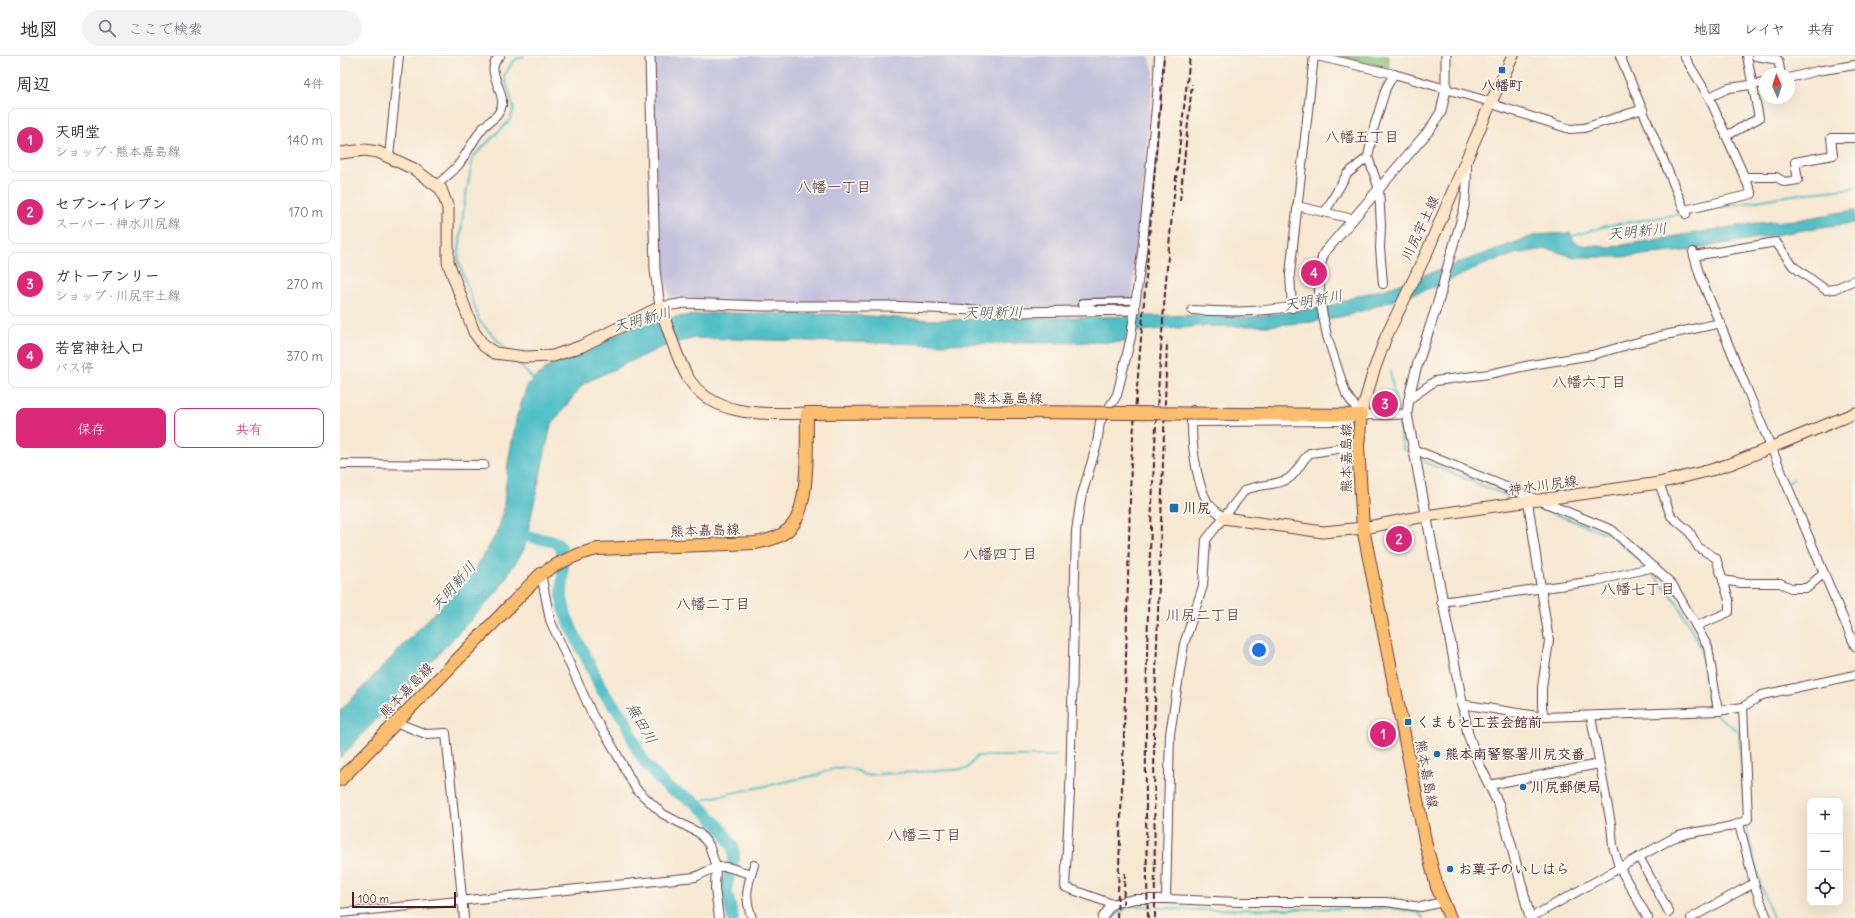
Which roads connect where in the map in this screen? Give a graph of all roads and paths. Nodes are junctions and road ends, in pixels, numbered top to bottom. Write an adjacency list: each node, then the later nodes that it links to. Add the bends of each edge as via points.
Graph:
1 (399, 56): 25 (street)
2 (500, 56): 29 (street, via 494,68 502,102 499,114 481,130 458,165)
3 (650, 56): 41 (street, via 655,270)
4 (1159, 56): 38 (street, via 1157,97)
5 (1315, 56): 14 (street); 31 (street)
6 (1446, 56): 18 (street)
7 (1513, 56): 20 (main road, 川尻宇土線)
8 (1620, 56): 21 (street)
9 (1684, 56): 19 (street)
10 (1747, 56): 17 (street)
11 (1756, 56): 13 (street, via 1778,60)
12 (1855, 65): 15 (street)
13 (1780, 68)
14 (1394, 74): 18 (street); 26 (street, via 1386,88 1374,126)
15 (1795, 76)
16 (1759, 84): 17 (street)
17 (1752, 86): 19 (street, via 1729,88); 22 (street, via 1759,118)
18 (1446, 89): 20 (street); 30 (street, via 1441,112)
19 (1709, 97): 22 (street)
20 (1491, 102): 21 (street, via 1570,129 1584,128); 27 (main road, 川尻宇土線)
21 (1643, 109): 28 (street, via 1686,212 1752,194)
22 (1726, 136): 28 (street)
23 (1855, 138): 28 (street, via 1831,138 1833,155 1796,162 1798,180 1785,182 1776,177)
24 (340, 153): 25 (main road, via 365,150)
25 (389, 157): 29 (main road, via 414,169)
26 (1368, 158): 30 (street); 32 (street, via 1347,174)
27 (1468, 158): 36 (street, via 1464,208); 48 (main road, 川尻宇土線, via 1400,307 1374,370)
28 (1744, 177)
29 (437, 185): 41 (main road, via 448,208 448,262 474,332 484,346 495,353 506,356 553,356)
30 (1379, 189): 33 (street); 35 (street)
31 (1297, 206): 32 (street); 39 (street, via 1290,274)
32 (1325, 212): 33 (street)
33 (1353, 219): 37 (street, via 1324,253 1320,262)
34 (1855, 280): 43 (street, via 1826,290 1793,266 1776,242 1693,254 1701,280)
35 (1383, 284)
36 (1441, 292): 44 (street)
37 (1320, 301): 39 (street); 48 (street, via 1327,336 1346,394)
38 (1134, 308): 42 (street); 42 (street, via 1082,302 1082,305); 88 (street, via 1131,337 1117,395 1100,422 1098,444 1081,498 1076,531 1066,887)
39 (1292, 308): 40 (street, via 1240,313)
40 (1192, 310)
41 (662, 311): 42 (street, via 685,303 888,306 1017,312); 45 (main road, via 687,377 703,395 736,410 758,414)
42 (1105, 311)
43 (1720, 323): 44 (street, via 1592,355 1489,374 1434,381); 52 (street)
44 (1408, 400): 47 (street)
45 (807, 413): 48 (main road, 熊本嘉島線, bridge); 63 (main road, 熊本嘉島線, via 802,507 790,529 779,536 755,543 597,549 557,564)
46 (1855, 413): 52 (main road, 神水川尻線)
47 (1407, 414): 48 (street); 51 (street)
48 (1361, 415): 49 (street, via 1341,421); 49 (street, via 1334,409 1193,408); 50 (main road, 熊本嘉島線)
49 (1191, 422): 59 (street, via 1197,471 1203,490 1209,504)
50 (1358, 446): 59 (street, via 1310,453 1304,457 1289,479 1245,490); 60 (main road, 熊本嘉島線)
51 (1413, 449): 56 (street); 58 (street)
52 (1770, 449): 55 (main road, 神水川尻線, via 1711,470); 62 (street)
53 (340, 464): 54 (street)
54 (484, 465)
55 (1659, 483): 56 (main road, 神水川尻線); 64 (street, via 1672,516 1689,531 1698,547 1716,558)
56 (1540, 500): 57 (main road, 神水川尻線); 61 (street, via 1612,530)
57 (1528, 502): 58 (main road, 神水川尻線); 65 (street)
58 (1425, 516): 60 (main road, 神水川尻線); 66 (street)
59 (1224, 518): 60 (main road, 神水川尻線, via 1324,532); 85 (street, via 1206,540 1203,586 1184,644 1178,674 1170,734)
60 (1363, 528): 87 (main road, 熊本嘉島線, via 1426,845)
61 (1654, 567): 65 (street, via 1595,581); 67 (street, via 1672,584)
62 (1824, 573): 64 (street, via 1807,588 1791,588 1780,583 1741,583); 68 (street)
63 (541, 574): 76 (main road, 熊本嘉島線); 82 (street, via 553,626 593,716 636,789 663,814 699,833 709,845)
64 (1723, 580): 67 (street, via 1729,600 1729,612)
65 (1541, 588): 66 (street); 74 (street, via 1549,641 1542,687)
66 (1441, 602): 71 (street)
67 (1696, 626): 73 (street, via 1708,647)
68 (1852, 632): 69 (street)
69 (1855, 646)
70 (1855, 675): 72 (street, via 1762,695)
71 (1461, 704): 74 (street); 79 (street, via 1468,734)
72 (1743, 707): 73 (street); 80 (street, via 1748,819)
73 (1718, 712): 75 (street)
74 (1544, 717): 75 (street)
75 (1591, 717): 77 (street)
76 (395, 722): 78 (main road, 熊本嘉島線); 86 (street, via 426,734 446,733)
77 (1599, 764): 79 (street); 83 (street)
78 (340, 780)
79 (1489, 785): 96 (street, via 1499,805)
80 (1739, 824): 81 (street, via 1684,834); 84 (street)
81 (1639, 857): 83 (street); 89 (street)
82 (720, 867): 86 (street, via 695,877); 92 (street, via 715,889); 93 (street, via 751,870 746,890)
83 (1619, 867): 96 (street); 97 (street)
84 (1754, 883): 98 (street); 99 (street)
85 (1166, 899): 87 (street, via 1238,902 1386,902 1421,907); 88 (street, via 1135,899)
86 (462, 901): 90 (street); 91 (street)
87 (1443, 902): 95 (main road, 熊本嘉島線)
88 (1112, 904): 94 (street)
89 (1669, 912)
90 (340, 914)
91 (464, 918)
92 (719, 918)
93 (752, 918)
94 (1102, 918)
95 (1450, 918)
96 (1530, 918)
97 (1648, 918)
98 (1692, 918)
99 (1767, 918)

